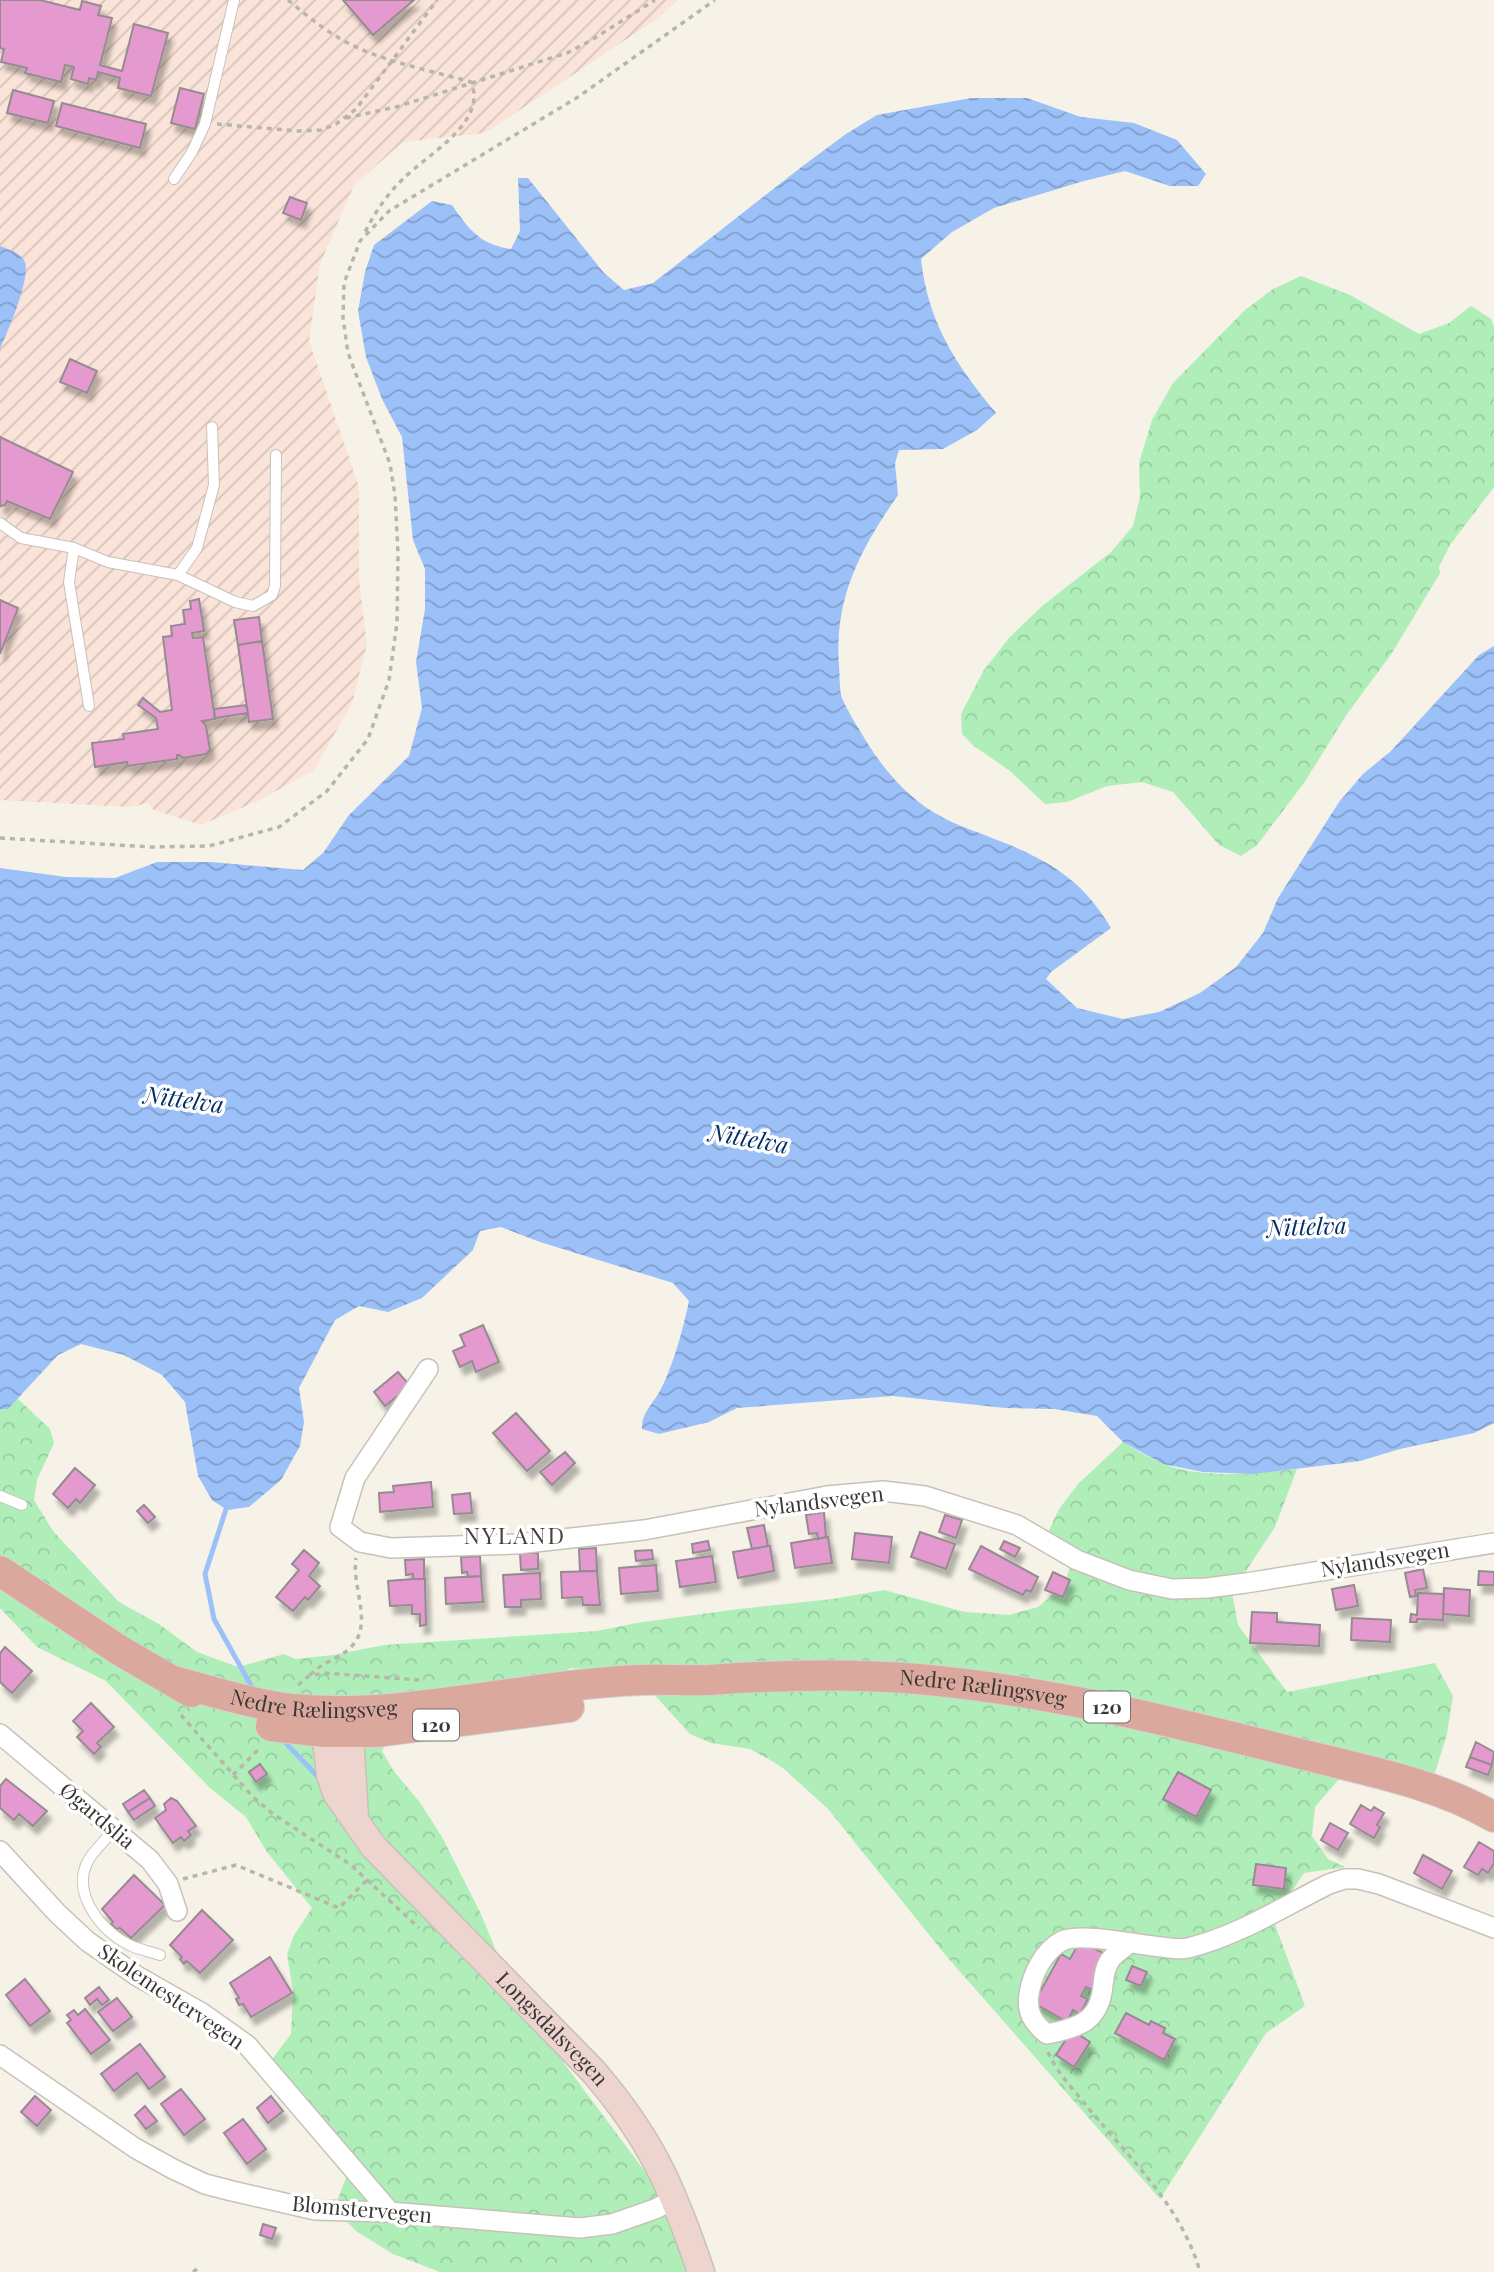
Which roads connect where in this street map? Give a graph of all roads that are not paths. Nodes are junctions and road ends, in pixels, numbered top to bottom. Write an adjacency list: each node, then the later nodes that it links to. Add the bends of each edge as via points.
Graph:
1 (234, 0): 2 (lane, via 205,124)
2 (174, 180)
3 (212, 427): 9 (lane, via 214,485 198,548)
4 (276, 455): 9 (lane, via 272,595 253,606 235,603)
5 (0, 523): 7 (lane)
6 (0, 533): 7 (lane)
7 (21, 538): 8 (lane)
8 (74, 548): 9 (lane, via 108,562); 10 (lane, via 69,582)
9 (178, 575)
10 (89, 706)
11 (428, 1369): 14 (street, Nylandsvegen, via 355,1478 340,1527 360,1542 391,1548 517,1544 644,1530 827,1496 883,1491 969,1508 1017,1525 1077,1560 1129,1580 1172,1589 1207,1588)
12 (0, 1496): 13 (lane)
13 (22, 1505)
14 (1494, 1543)
15 (0, 1571): 16 (main road, Nedre Rælingsveg / 120, via 173,1681 292,1709)
16 (337, 1725): 18 (main road, Nedre Rælingsveg / 120, via 415,1727 513,1716 707,1680 845,1675 952,1682 1037,1693 1170,1721 1438,1791); 26 (main road, Longsdalsvegen, via 330,1775 336,1793 385,1860 608,2088 640,2132)
17 (0, 1734): 19 (street, Øgardslia)
18 (1494, 1817)
19 (113, 1831): 21 (street, Øgardslia, via 150,1860 168,1884); 24 (lane, via 88,1861 83,1893 117,1937)
20 (0, 1851): 27 (street, Skolemestervegen, via 87,1941 247,2045)
21 (177, 1911)
22 (1494, 1928): 23 (street, via 1379,1884 1344,1879 1224,1936 1185,1949)
23 (1128, 1944): 23 (street, via 1110,1959 1102,2001 1091,2018 1072,2029 1047,2034 1035,2025 1027,2006 1031,1982 1041,1960 1062,1941 1088,1937)
24 (160, 1955)
25 (0, 2055): 27 (street, Blomstervegen, via 135,2148 205,2183 315,2210)
26 (675, 2199): 27 (street, Blomstervegen, via 612,2224 580,2228); 28 (main road, Longsdalsvegen)
27 (390, 2212)
28 (701, 2272)

